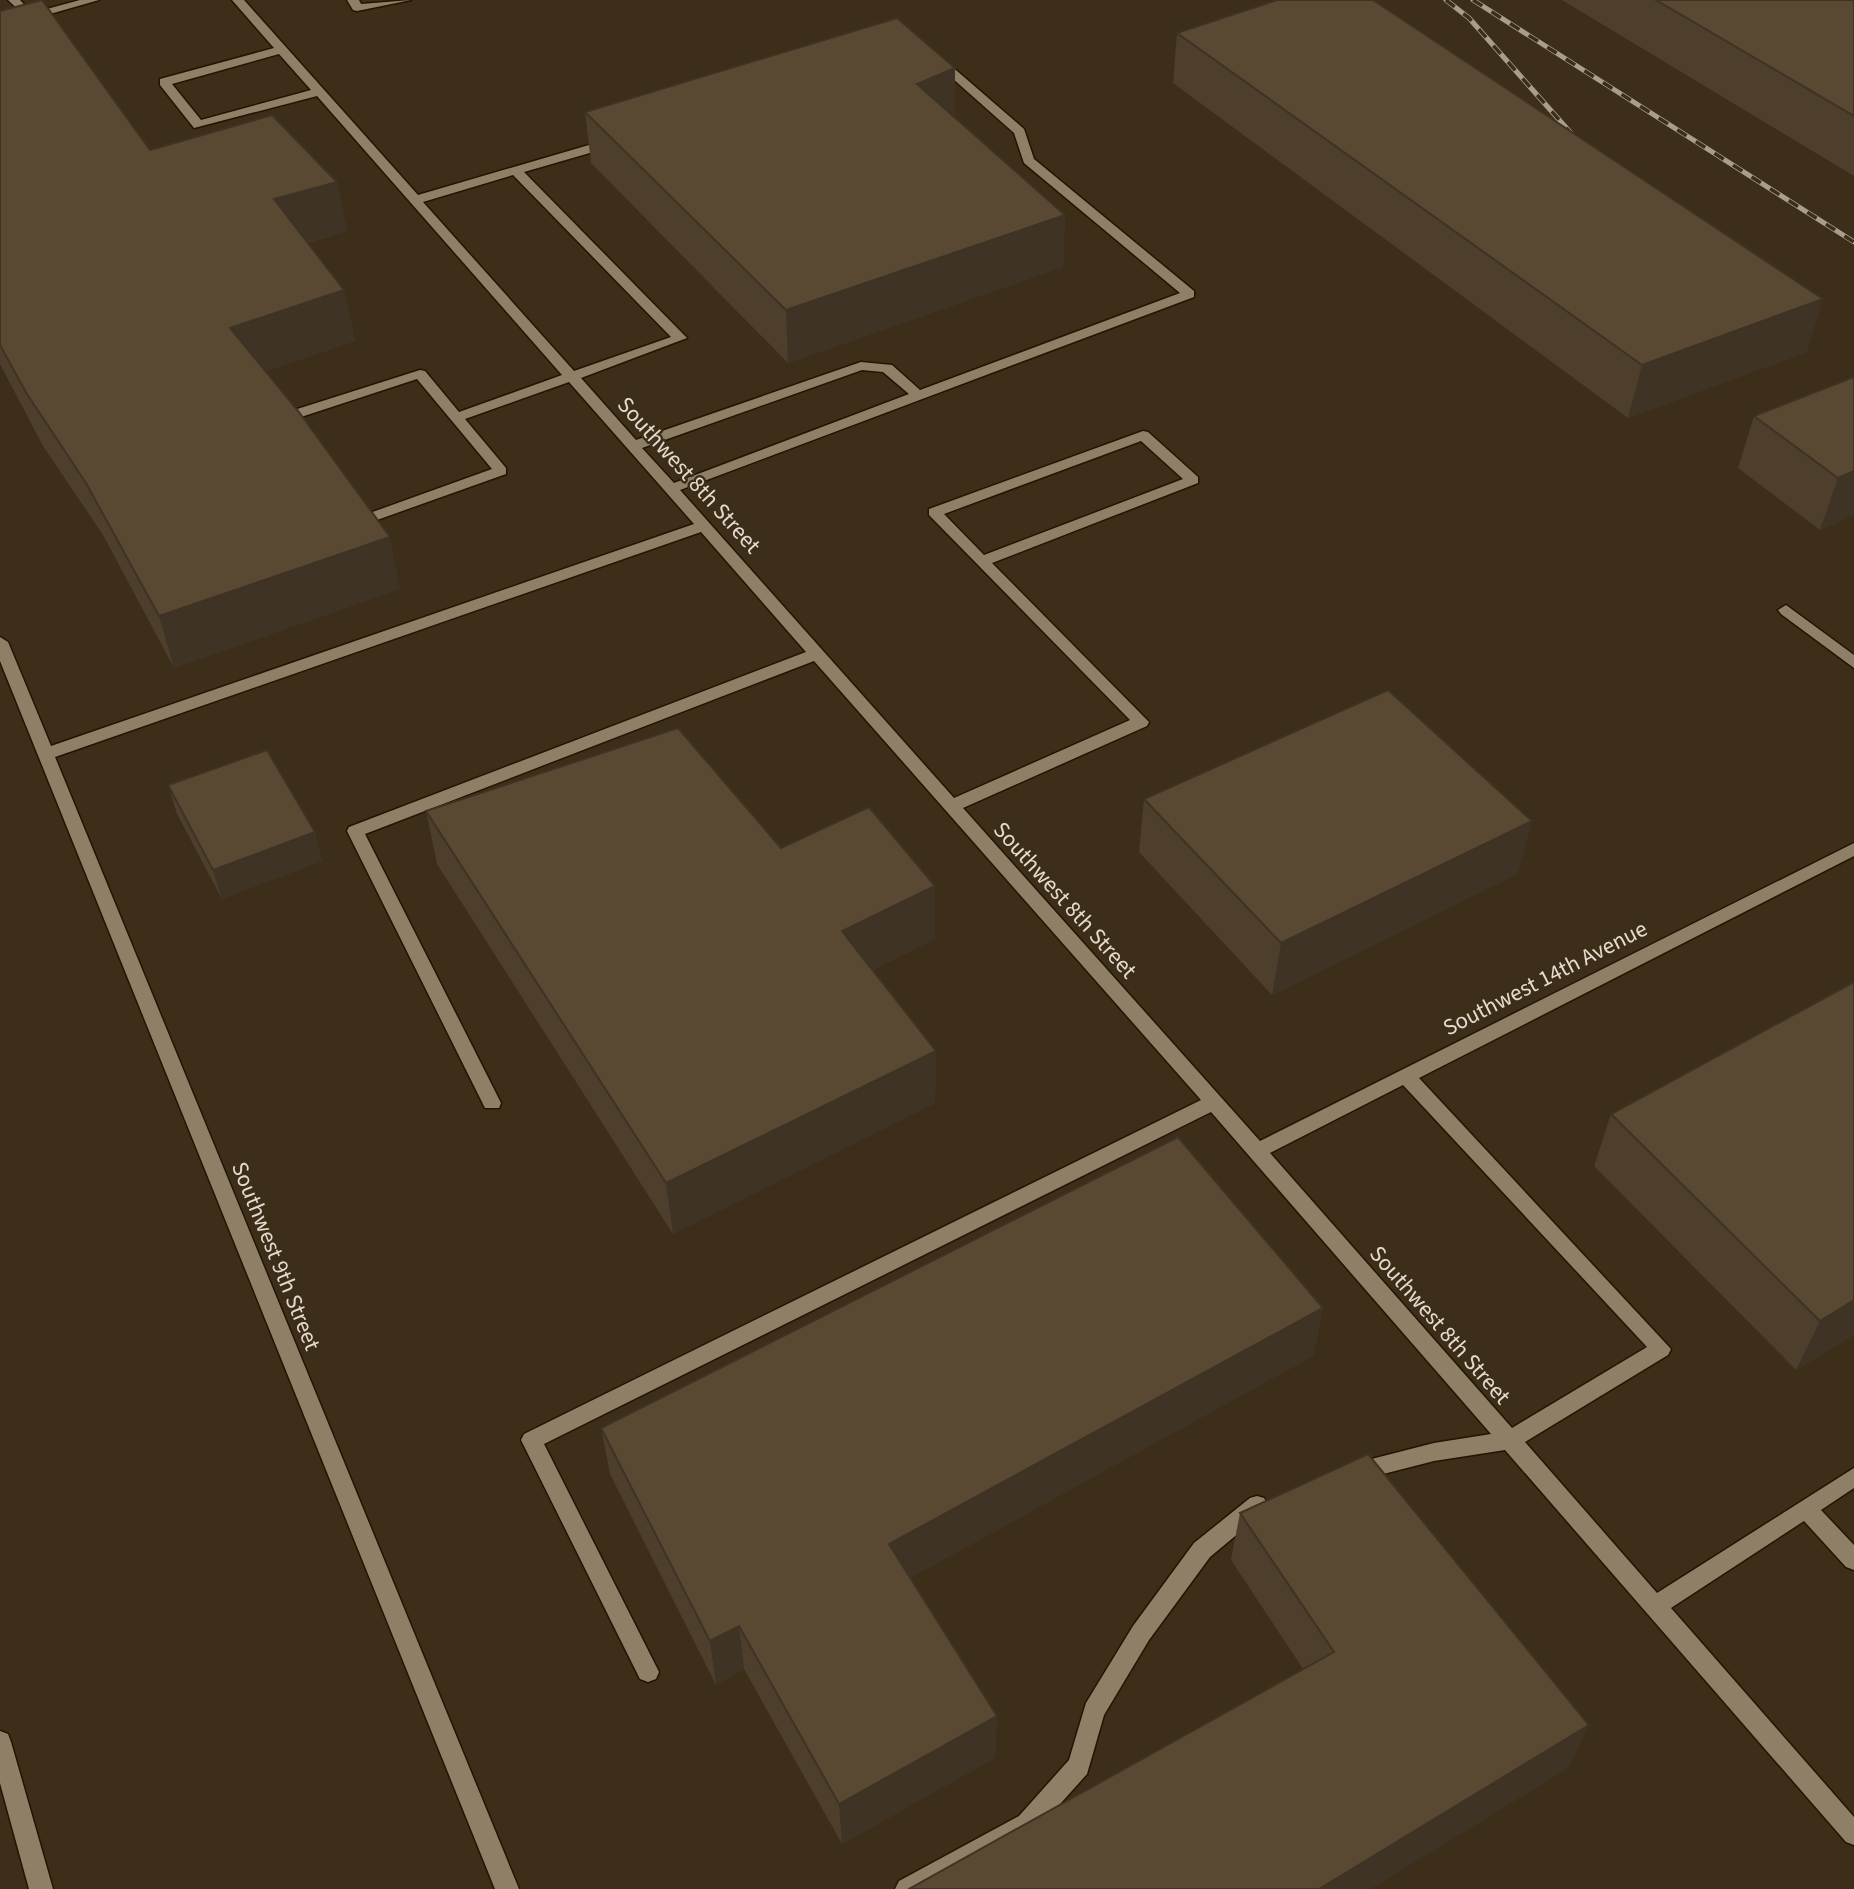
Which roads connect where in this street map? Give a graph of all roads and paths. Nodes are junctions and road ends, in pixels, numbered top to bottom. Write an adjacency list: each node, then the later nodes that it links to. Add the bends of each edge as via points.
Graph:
1 (14, 0): 2 (street, via 29,17)
2 (93, 0)
3 (238, 0): 7 (street, Southwest 8th Street)
4 (353, 0): 5 (street, via 357,8)
5 (405, 0)
6 (926, 49): 13 (street, via 1020,132 1028,160 1189,294)
7 (281, 50): 8 (street, Southwest 8th Street); 8 (street, via 164,82 198,125)
8 (319, 92): 11 (street, Southwest 8th Street)
9 (624, 139): 10 (street)
10 (516, 171): 11 (street); 12 (street, via 680,338)
11 (415, 200): 12 (street, Southwest 8th Street)
12 (572, 377): 15 (street); 16 (street, Southwest 8th Street)
13 (919, 396): 16 (street, via 887,368 862,366); 17 (street)
14 (296, 414): 15 (street, via 420,374)
15 (458, 417): 18 (street, via 501,471)
16 (633, 446): 17 (street, Southwest 8th Street)
17 (670, 489): 19 (street, Southwest 8th Street)
18 (372, 517)
19 (704, 526): 23 (street, Southwest 8th Street); 25 (street)
20 (982, 561): 20 (street, via 1181,485 1193,480 1143,435 934,512); 26 (street, via 1141,722)
21 (1786, 610): 24 (street)
22 (0, 642): 25 (street, Southwest 9th Street)
23 (817, 654): 26 (street, Southwest 8th Street); 30 (street, via 355,831)
24 (1854, 663)
25 (46, 754): 43 (street, Southwest 9th Street)
26 (952, 806): 29 (street, Southwest 8th Street)
27 (1854, 849): 28 (street, Southwest 14th Avenue)
28 (1406, 1076): 31 (street, Southwest 14th Avenue); 32 (street, via 1661,1349)
29 (1214, 1102): 31 (street, Southwest 8th Street); 39 (street, via 531,1440)
30 (492, 1103)
31 (1257, 1151): 32 (street, Southwest 8th Street)
32 (1510, 1440): 33 (street, via 1434,1452); 38 (street, Southwest 8th Street)
33 (1339, 1476)
34 (1854, 1477): 36 (street)
35 (1280, 1497): 44 (street, via 1257,1505 1202,1550 1141,1633 1094,1711 1079,1766 1027,1824)
36 (1805, 1508): 37 (street); 38 (street)
37 (1854, 1560)
38 (1655, 1606): 41 (street, Southwest 8th Street)
39 (648, 1671)
40 (0, 1742): 42 (street)
41 (1854, 1834)
42 (41, 1889)
43 (507, 1889)
44 (907, 1889)

